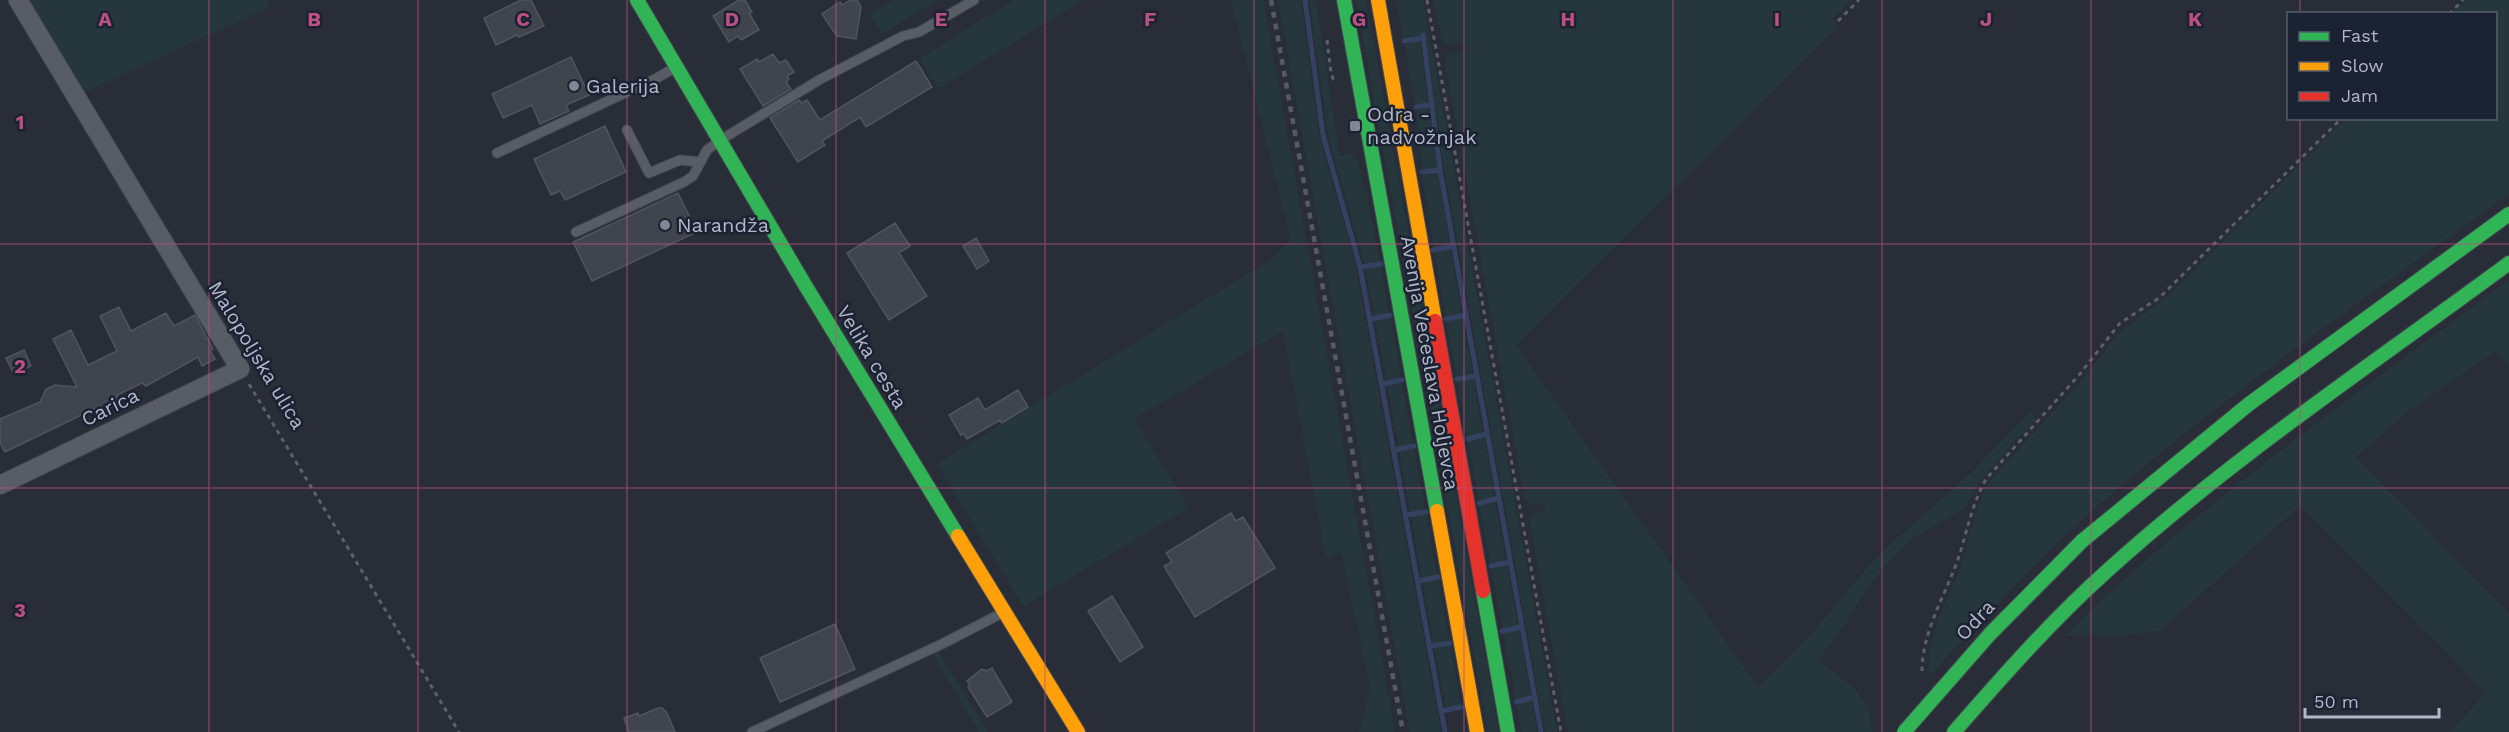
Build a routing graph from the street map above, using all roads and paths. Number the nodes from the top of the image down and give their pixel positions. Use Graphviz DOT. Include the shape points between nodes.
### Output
graph roads {
  1 [pos="18,0"];
  2 [pos="637,0"];
  3 [pos="974,0"];
  4 [pos="1344,0"];
  5 [pos="1378,0"];
  6 [pos="1427,0"];
  7 [pos="1858,0"];
  8 [pos="2463,0"];
  9 [pos="2451,12"];
  10 [pos="1838,21"];
  11 [pos="676,66"];
  12 [pos="2340,120"];
  13 [pos="627,130"];
  14 [pos="719,141"];
  15 [pos="496,153"];
  16 [pos="700,162"];
  17 [pos="2509,214"];
  18 [pos="576,232"];
  19 [pos="2509,263"];
  20 [pos="240,369"];
  21 [pos="0,485"];
  22 [pos="1005,612"];
  23 [pos="1922,672"];
  24 [pos="459,732"];
  25 [pos="752,732"];
  26 [pos="1078,732"];
  27 [pos="1477,732"];
  28 [pos="1508,732"];
  29 [pos="1562,732"];
  30 [pos="1904,732"];
  31 [pos="1954,732"];
  1 -- 20 [label="street, Malopoljska ulica"];
  2 -- 11 [label="main road, Velika cesta"];
  3 -- 14 [label="lane" via="919,33 903,36 819,80"];
  4 -- 27 [label="main road, Avenija Većeslava Holjevca"];
  5 -- 28 [label="main road, Avenija Većeslava Holjevca"];
  6 -- 29 [label="path"];
  7 -- 10 [label="path"];
  8 -- 9 [label="path"];
  11 -- 14 [label="main road, Velika cesta"];
  11 -- 15 [label="lane"];
  12 -- 23 [label="path" via="2159,298 2120,323 1986,479 1976,497 1926,642"];
  13 -- 16 [label="lane" via="649,173 680,160"];
  14 -- 16 [label="lane"];
  14 -- 22 [label="main road, Velika cesta"];
  16 -- 18 [label="lane" via="693,176 684,182"];
  17 -- 30 [label="main road, Odra, bridge" via="2248,404 2082,542 1998,624"];
  19 -- 31 [label="main road" via="2289,422 2108,570 2024,653"];
  20 -- 21 [label="street, Carica"];
  20 -- 24 [label="path, Malopoljska ulica"];
  22 -- 25 [label="lane"];
  22 -- 26 [label="main road, Velika cesta"];
}
